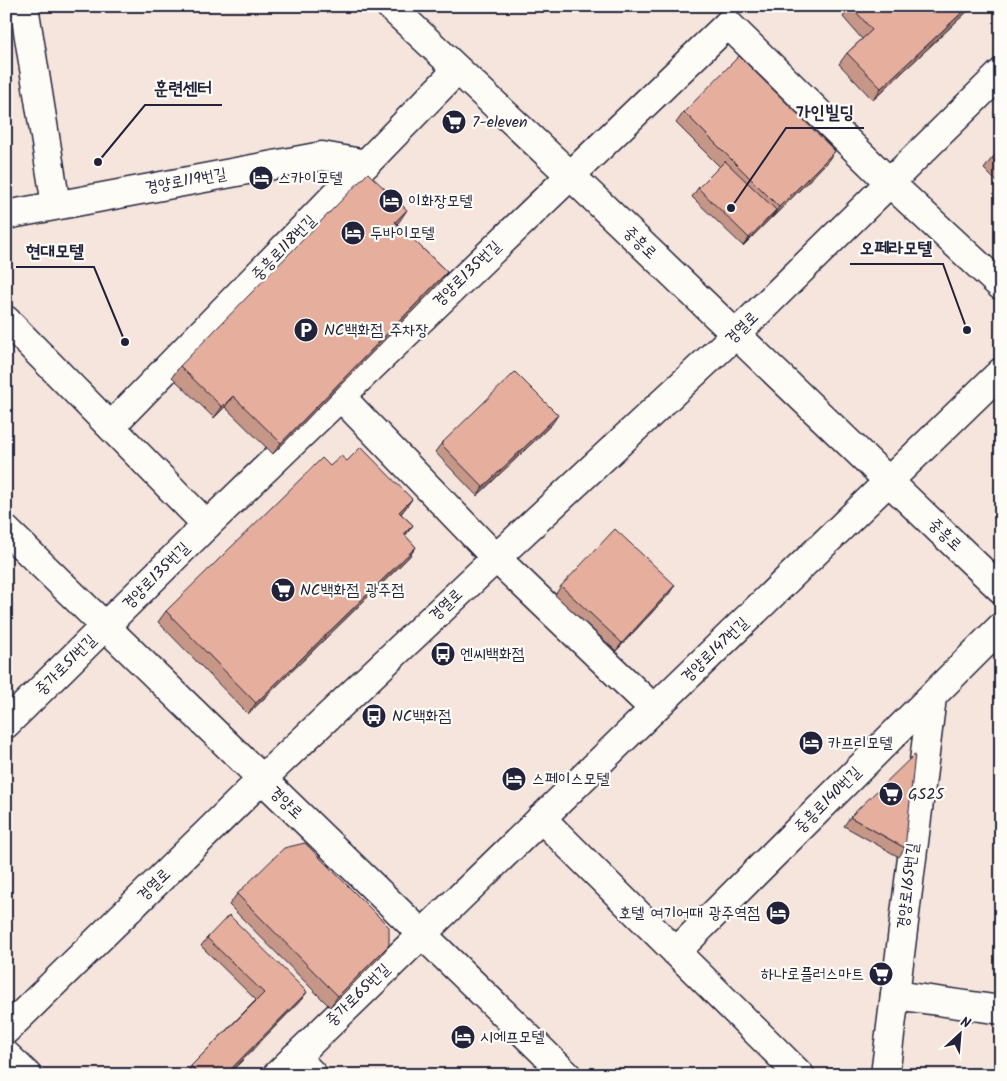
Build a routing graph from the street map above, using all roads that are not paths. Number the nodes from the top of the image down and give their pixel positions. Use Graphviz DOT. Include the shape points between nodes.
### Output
graph roads {
  1 [pos="24,6"];
  2 [pos="390,6"];
  3 [pos="6,9"];
  4 [pos="726,15"];
  5 [pos="457,70"];
  6 [pos="1001,74"];
  7 [pos="366,164"];
  8 [pos="570,175"];
  9 [pos="890,183"];
  10 [pos="56,205"];
  11 [pos="6,215"];
  12 [pos="1001,286"];
  13 [pos="6,320"];
  14 [pos="736,335"];
  15 [pos="1001,372"];
  16 [pos="340,396"];
  17 [pos="111,426"];
  18 [pos="888,482"];
  19 [pos="207,526"];
  20 [pos="6,530"];
  21 [pos="496,558"];
  22 [pos="1001,589"];
  23 [pos="105,626"];
  24 [pos="1001,627"];
  25 [pos="932,697"];
  26 [pos="654,709"];
  27 [pos="6,724"];
  28 [pos="262,779"];
  29 [pos="541,818"];
  30 [pos="422,934"];
  31 [pos="676,952"];
  32 [pos="894,995"];
  33 [pos="1001,1010"];
  34 [pos="6,1030"];
  35 [pos="6,1055"];
  36 [pos="295,1069"];
  37 [pos="27,1075"];
  38 [pos="567,1075"];
  39 [pos="800,1075"];
  40 [pos="885,1075"];
  1 -- 3 [label="street"];
  1 -- 10 [label="street"];
  2 -- 5 [label="street, 중흥로"];
  4 -- 8 [label="street, 경양로135번길"];
  4 -- 9 [label="street"];
  5 -- 7 [label="street, 중흥로118번길"];
  5 -- 8 [label="street, 중흥로"];
  6 -- 9 [label="street, 경열로"];
  7 -- 10 [label="street, 경양로119번길" via="322,156"];
  7 -- 17 [label="street, 중흥로118번길"];
  8 -- 14 [label="street, 중흥로"];
  8 -- 16 [label="street, 경양로135번길"];
  9 -- 12 [label="street"];
  9 -- 14 [label="street, 경열로"];
  10 -- 11 [label="street, 경양로119번길"];
  13 -- 17 [label="street"];
  14 -- 18 [label="street, 중흥로"];
  14 -- 21 [label="street, 경열로"];
  15 -- 18 [label="street"];
  16 -- 19 [label="street, 경양로135번길"];
  16 -- 21 [label="street"];
  17 -- 19 [label="street"];
  18 -- 22 [label="street, 중흥로"];
  18 -- 26 [label="street, 경양로147번길"];
  19 -- 23 [label="street, 경양로135번길"];
  20 -- 23 [label="street, 경양로"];
  21 -- 26 [label="street"];
  21 -- 28 [label="street, 경열로"];
  23 -- 27 [label="street, 중가로51번길"];
  23 -- 28 [label="street, 경양로"];
  24 -- 25 [label="street, 중흥로140번길"];
  25 -- 31 [label="street, 중흥로140번길"];
  25 -- 32 [label="street, 경양로165번길"];
  26 -- 29 [label="street, 경양로147번길"];
  28 -- 30 [label="street, 경양로"];
  28 -- 34 [label="street, 경열로"];
  29 -- 30 [label="street, 경양로147번길"];
  29 -- 31 [label="street"];
  30 -- 36 [label="street, 중가로65번길"];
  30 -- 38 [label="street, 경양로"];
  31 -- 39 [label="street"];
  32 -- 33 [label="street"];
  32 -- 40 [label="street, 경양로165번길"];
  35 -- 37 [label="street"];
}
